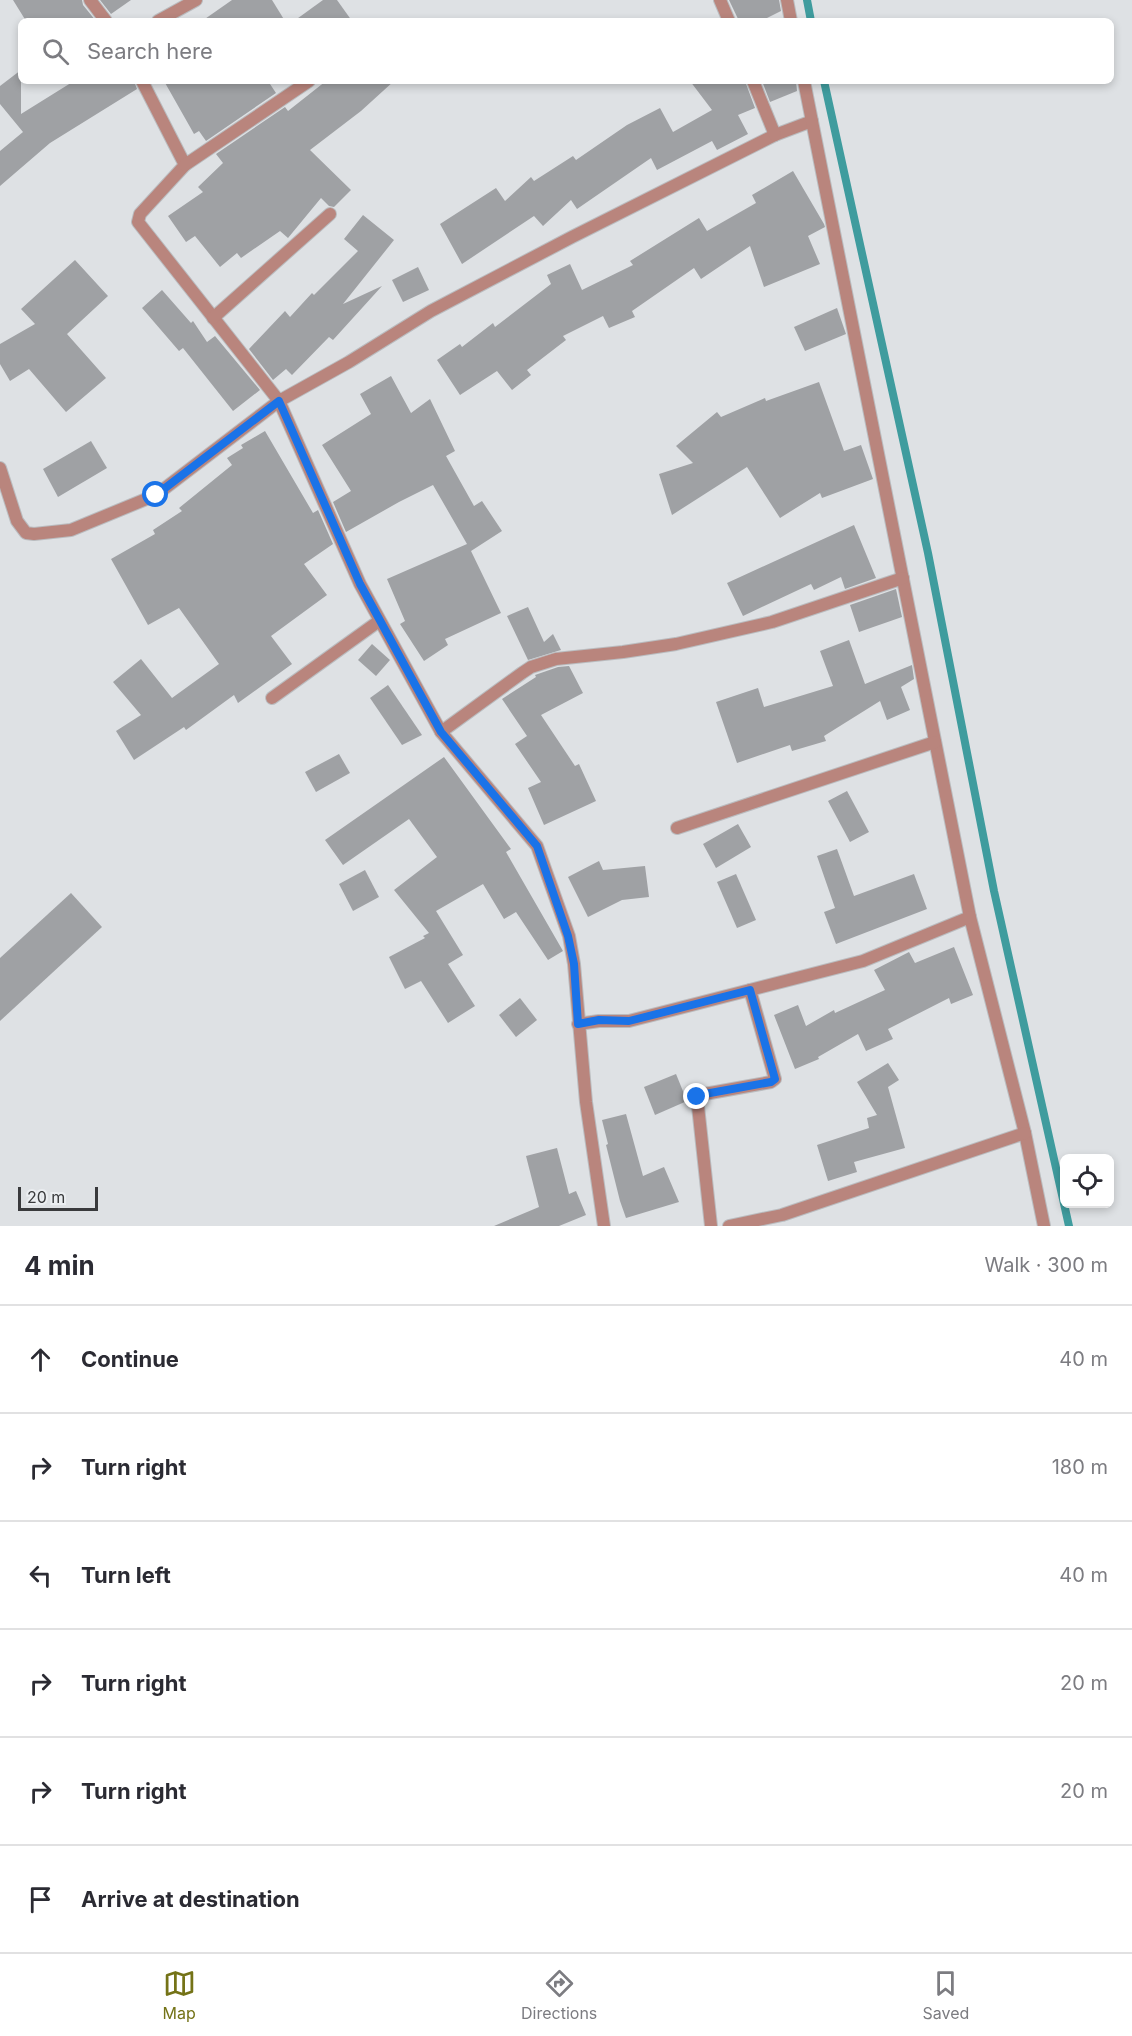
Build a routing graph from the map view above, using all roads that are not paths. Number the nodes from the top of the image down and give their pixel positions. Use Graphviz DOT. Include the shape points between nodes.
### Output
graph roads {
  1 [pos="90,0"];
  2 [pos="196,0"];
  3 [pos="720,0"];
  4 [pos="787,0"];
  5 [pos="104,18"];
  6 [pos="163,18"];
  7 [pos="728,18"];
  8 [pos="790,18"];
  9 [pos="144,84"];
  10 [pos="305,84"];
  11 [pos="754,84"];
  12 [pos="805,84"];
  13 [pos="812,121"];
  14 [pos="775,135"];
  15 [pos="185,165"];
  16 [pos="330,214"];
  17 [pos="213,318"];
  18 [pos="279,401"];
  19 [pos="0,468"];
  20 [pos="903,578"];
  21 [pos="379,621"];
  22 [pos="272,698"];
  23 [pos="441,732"];
  24 [pos="935,742"];
  25 [pos="676,828"];
  26 [pos="970,917"];
  27 [pos="750,990"];
  28 [pos="578,1024"];
  29 [pos="1025,1132"];
  30 [pos="784,1220"];
  31 [pos="604,1226"];
  32 [pos="711,1226"];
  33 [pos="729,1226"];
  34 [pos="1044,1226"];
  1 -- 5 [label="street"];
  2 -- 6 [label="street"];
  3 -- 7 [label="street"];
  4 -- 8 [label="street"];
  9 -- 15 [label="street"];
  10 -- 15 [label="street"];
  11 -- 14 [label="street"];
  12 -- 13 [label="street"];
  13 -- 14 [label="street"];
  13 -- 20 [label="street"];
  14 -- 18 [label="street" via="431,311"];
  15 -- 17 [label="street" via="140,214 138,222"];
  16 -- 17 [label="street"];
  17 -- 18 [label="street"];
  18 -- 19 [label="street" via="156,495 70,530 34,534 21,529"];
  18 -- 21 [label="street"];
  20 -- 23 [label="street" via="724,634 644,649 556,659 531,667"];
  20 -- 24 [label="street"];
  21 -- 22 [label="street"];
  21 -- 23 [label="street"];
  23 -- 28 [label="street" via="537,846 568,936"];
  24 -- 25 [label="street"];
  24 -- 26 [label="street"];
  26 -- 27 [label="street" via="863,961"];
  26 -- 29 [label="street"];
  27 -- 28 [label="street" via="629,1021"];
  27 -- 32 [label="street" via="775,1079 697,1097"];
  28 -- 31 [label="street"];
  29 -- 30 [label="street"];
  29 -- 34 [label="street"];
  30 -- 33 [label="street"];
}
